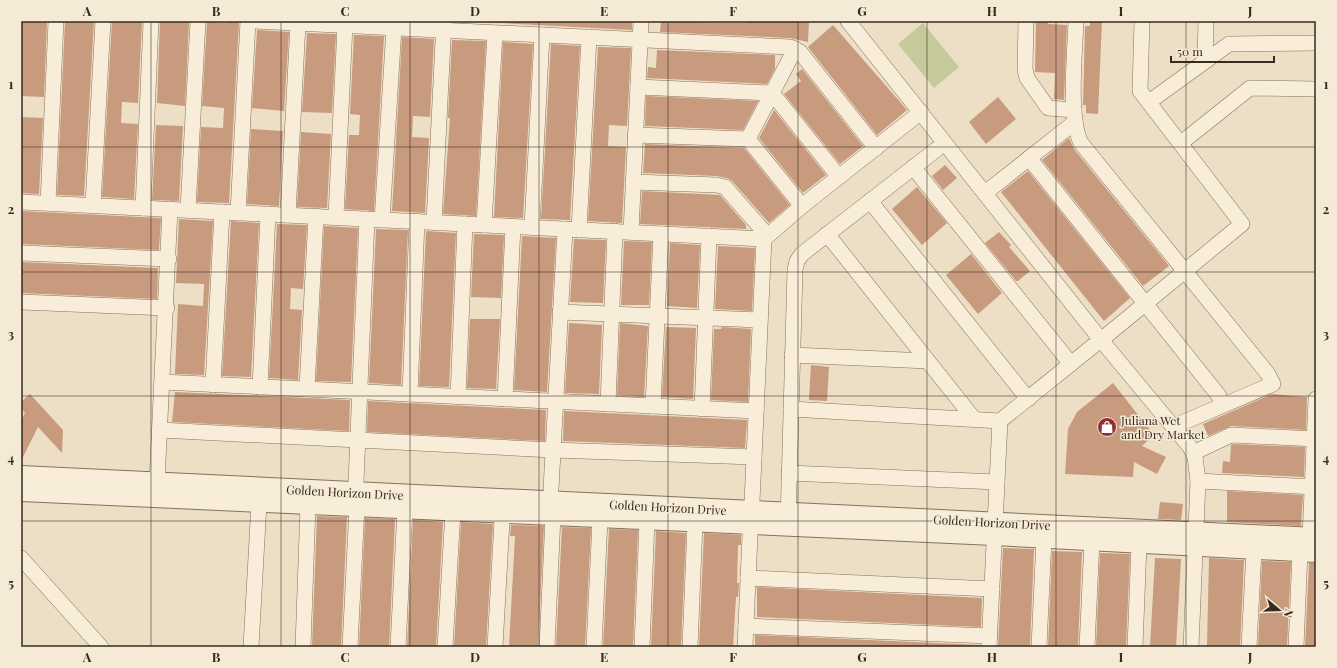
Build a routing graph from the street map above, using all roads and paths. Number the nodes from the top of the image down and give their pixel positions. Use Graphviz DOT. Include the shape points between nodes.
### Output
graph roads {
  1 [pos="56,21"];
  2 [pos="103,21"];
  3 [pos="151,21"];
  4 [pos="198,21"];
  5 [pos="248,21"];
  6 [pos="253,21"];
  7 [pos="641,21"];
  8 [pos="848,21"];
  9 [pos="1026,21"];
  10 [pos="1076,21"];
  11 [pos="1142,21"];
  12 [pos="1206,21"];
  13 [pos="298,23"];
  14 [pos="346,25"];
  15 [pos="444,26"];
  16 [pos="394,28"];
  17 [pos="495,33"];
  18 [pos="542,35"];
  19 [pos="589,37"];
  20 [pos="640,40"];
  21 [pos="1316,43"];
  22 [pos="795,48"];
  23 [pos="1205,61"];
  24 [pos="638,87"];
  25 [pos="1316,89"];
  26 [pos="772,93"];
  27 [pos="1149,102"];
  28 [pos="921,112"];
  29 [pos="1074,116"];
  30 [pos="635,135"];
  31 [pos="748,139"];
  32 [pos="1181,143"];
  33 [pos="876,148"];
  34 [pos="936,149"];
  35 [pos="1029,158"];
  36 [pos="913,167"];
  37 [pos="839,177"];
  38 [pos="633,182"];
  39 [pos="985,193"];
  40 [pos="870,201"];
  41 [pos="21,202"];
  42 [pos="48,203"];
  43 [pos="93,205"];
  44 [pos="802,206"];
  45 [pos="143,208"];
  46 [pos="170,209"];
  47 [pos="188,210"];
  48 [pos="222,212"];
  49 [pos="238,212"];
  50 [pos="268,214"];
  51 [pos="288,215"];
  52 [pos="316,216"];
  53 [pos="336,218"];
  54 [pos="367,219"];
  55 [pos="382,220"];
  56 [pos="417,222"];
  57 [pos="434,222"];
  58 [pos="466,224"];
  59 [pos="484,225"];
  60 [pos="513,226"];
  61 [pos="532,227"];
  62 [pos="572,229"];
  63 [pos="615,231"];
  64 [pos="631,232"];
  65 [pos="662,234"];
  66 [pos="828,234"];
  67 [pos="708,236"];
  68 [pos="766,237"];
  69 [pos="21,253"];
  70 [pos="169,260"];
  71 [pos="1184,271"];
  72 [pos="21,302"];
  73 [pos="1144,304"];
  74 [pos="167,308"];
  75 [pos="560,312"];
  76 [pos="612,314"];
  77 [pos="657,316"];
  78 [pos="705,317"];
  79 [pos="760,320"];
  80 [pos="1097,343"];
  81 [pos="792,354"];
  82 [pos="928,361"];
  83 [pos="1071,364"];
  84 [pos="162,382"];
  85 [pos="213,385"];
  86 [pos="260,387"];
  87 [pos="307,389"];
  88 [pos="359,391"];
  89 [pos="410,394"];
  90 [pos="1219,396"];
  91 [pos="458,397"];
  92 [pos="505,399"];
  93 [pos="1028,399"];
  94 [pos="1316,399"];
  95 [pos="555,402"];
  96 [pos="608,404"];
  97 [pos="653,406"];
  98 [pos="702,409"];
  99 [pos="791,409"];
  100 [pos="756,411"];
  101 [pos="974,419"];
  102 [pos="1000,421"];
  103 [pos="1176,429"];
  104 [pos="160,430"];
  105 [pos="357,439"];
  106 [pos="1315,439"];
  107 [pos="553,450"];
  108 [pos="1193,453"];
  109 [pos="754,457"];
  110 [pos="789,473"];
  111 [pos="21,475"];
  112 [pos="1198,481"];
  113 [pos="157,482"];
  114 [pos="356,482"];
  115 [pos="997,482"];
  116 [pos="1314,487"];
  117 [pos="551,489"];
  118 [pos="21,492"];
  119 [pos="260,503"];
  120 [pos="308,505"];
  121 [pos="357,507"];
  122 [pos="503,507"];
  123 [pos="405,509"];
  124 [pos="453,511"];
  125 [pos="751,513"];
  126 [pos="553,516"];
  127 [pos="600,519"];
  128 [pos="788,520"];
  129 [pos="647,521"];
  130 [pos="695,523"];
  131 [pos="995,529"];
  132 [pos="1044,538"];
  133 [pos="1196,539"];
  134 [pos="1092,541"];
  135 [pos="1139,544"];
  136 [pos="1311,544"];
  137 [pos="1254,550"];
  138 [pos="21,558"];
  139 [pos="748,578"];
  140 [pos="992,589"];
  141 [pos="746,626"];
  142 [pos="989,642"];
  143 [pos="101,647"];
  144 [pos="251,647"];
  145 [pos="303,647"];
  146 [pos="350,647"];
  147 [pos="398,647"];
  148 [pos="445,647"];
  149 [pos="495,647"];
  150 [pos="547,647"];
  151 [pos="594,647"];
  152 [pos="642,647"];
  153 [pos="690,647"];
  154 [pos="745,647"];
  155 [pos="1039,647"];
  156 [pos="1087,647"];
  157 [pos="1135,647"];
  158 [pos="1191,647"];
  159 [pos="1249,647"];
  160 [pos="1296,647"];
  1 -- 42 [label="street"];
  2 -- 43 [label="street"];
  3 -- 45 [label="street"];
  4 -- 47 [label="street"];
  5 -- 49 [label="street"];
  6 -- 13 [label="street"];
  7 -- 20 [label="street"];
  8 -- 28 [label="street"];
  9 -- 29 [label="street" via="1025,70 1029,83 1048,108"];
  10 -- 29 [label="street"];
  11 -- 27 [label="street" via="1140,91"];
  12 -- 23 [label="street"];
  13 -- 14 [label="street"];
  13 -- 51 [label="street"];
  14 -- 16 [label="street"];
  14 -- 53 [label="street"];
  15 -- 16 [label="street"];
  15 -- 17 [label="street"];
  15 -- 57 [label="street"];
  16 -- 55 [label="street"];
  17 -- 18 [label="street"];
  17 -- 59 [label="street"];
  18 -- 19 [label="street"];
  18 -- 61 [label="street"];
  19 -- 20 [label="street"];
  19 -- 62 [label="street"];
  20 -- 22 [label="street"];
  20 -- 24 [label="street"];
  21 -- 23 [label="street" via="1229,44"];
  22 -- 26 [label="street"];
  22 -- 33 [label="street"];
  23 -- 27 [label="street"];
  24 -- 26 [label="street"];
  24 -- 30 [label="street"];
  25 -- 32 [label="street" via="1250,88"];
  26 -- 31 [label="street"];
  26 -- 37 [label="street"];
  27 -- 32 [label="street"];
  28 -- 33 [label="street"];
  28 -- 39 [label="street"];
  29 -- 35 [label="street"];
  29 -- 71 [label="street" via="1081,143"];
  30 -- 31 [label="street"];
  30 -- 38 [label="street"];
  31 -- 44 [label="street"];
  32 -- 71 [label="street" via="1242,224"];
  33 -- 37 [label="street"];
  34 -- 36 [label="street"];
  35 -- 39 [label="street"];
  35 -- 73 [label="street"];
  36 -- 40 [label="street"];
  36 -- 83 [label="street"];
  37 -- 44 [label="street"];
  38 -- 64 [label="street"];
  38 -- 68 [label="street" via="725,187"];
  39 -- 80 [label="street"];
  40 -- 66 [label="street"];
  40 -- 93 [label="street"];
  41 -- 42 [label="street"];
  42 -- 43 [label="street"];
  43 -- 45 [label="street"];
  44 -- 68 [label="street"];
  45 -- 46 [label="street"];
  46 -- 47 [label="street"];
  46 -- 70 [label="street"];
  47 -- 48 [label="street"];
  48 -- 49 [label="street"];
  48 -- 85 [label="street"];
  49 -- 50 [label="street"];
  50 -- 51 [label="street"];
  50 -- 86 [label="street"];
  51 -- 52 [label="street"];
  52 -- 53 [label="street"];
  52 -- 87 [label="street"];
  53 -- 54 [label="street"];
  54 -- 55 [label="street"];
  54 -- 88 [label="street"];
  55 -- 56 [label="street"];
  56 -- 57 [label="street"];
  56 -- 89 [label="street"];
  57 -- 58 [label="street"];
  58 -- 59 [label="street"];
  58 -- 91 [label="street"];
  59 -- 60 [label="street"];
  60 -- 61 [label="street"];
  60 -- 92 [label="street"];
  61 -- 62 [label="street"];
  62 -- 63 [label="street"];
  62 -- 75 [label="street"];
  63 -- 64 [label="street"];
  63 -- 76 [label="street"];
  64 -- 65 [label="street"];
  65 -- 67 [label="street"];
  65 -- 77 [label="street"];
  66 -- 81 [label="street" via="802,254 795,270"];
  66 -- 82 [label="street"];
  67 -- 68 [label="street"];
  67 -- 78 [label="street"];
  68 -- 79 [label="street"];
  69 -- 70 [label="street"];
  70 -- 74 [label="street"];
  71 -- 73 [label="street"];
  71 -- 103 [label="street" via="1268,374 1273,384 1184,422"];
  72 -- 74 [label="street"];
  73 -- 80 [label="street"];
  73 -- 90 [label="street"];
  74 -- 84 [label="street"];
  75 -- 76 [label="street"];
  75 -- 95 [label="street"];
  76 -- 77 [label="street"];
  76 -- 96 [label="street"];
  77 -- 78 [label="street"];
  77 -- 97 [label="street"];
  78 -- 79 [label="street"];
  78 -- 98 [label="street"];
  79 -- 100 [label="street"];
  80 -- 83 [label="street"];
  80 -- 103 [label="street"];
  81 -- 82 [label="street"];
  81 -- 99 [label="street"];
  82 -- 101 [label="street"];
  83 -- 93 [label="street"];
  84 -- 85 [label="street"];
  84 -- 104 [label="street"];
  85 -- 86 [label="street"];
  86 -- 87 [label="street"];
  87 -- 88 [label="street"];
  88 -- 89 [label="street"];
  88 -- 105 [label="street"];
  89 -- 91 [label="street"];
  91 -- 92 [label="street"];
  92 -- 95 [label="street"];
  93 -- 102 [label="street"];
  94 -- 106 [label="street"];
  95 -- 96 [label="street"];
  95 -- 107 [label="street"];
  96 -- 97 [label="street"];
  97 -- 98 [label="street"];
  98 -- 100 [label="street"];
  99 -- 101 [label="street"];
  99 -- 110 [label="street"];
  100 -- 109 [label="street"];
  101 -- 102 [label="street"];
  102 -- 115 [label="street"];
  103 -- 108 [label="street"];
  104 -- 105 [label="street"];
  104 -- 113 [label="street"];
  105 -- 107 [label="street"];
  105 -- 114 [label="street"];
  106 -- 108 [label="street" via="1231,435"];
  106 -- 116 [label="street"];
  107 -- 109 [label="street"];
  107 -- 117 [label="street"];
  108 -- 112 [label="street"];
  109 -- 125 [label="street"];
  110 -- 115 [label="street"];
  110 -- 128 [label="street"];
  111 -- 113 [label="street, Golden Horizon Drive"];
  112 -- 116 [label="street"];
  112 -- 133 [label="street"];
  113 -- 122 [label="street, Golden Horizon Drive"];
  115 -- 131 [label="street"];
  116 -- 136 [label="street"];
  118 -- 119 [label="street, Golden Horizon Drive"];
  119 -- 120 [label="street, Golden Horizon Drive"];
  119 -- 144 [label="street"];
  120 -- 121 [label="street, Golden Horizon Drive"];
  120 -- 145 [label="street"];
  121 -- 123 [label="street, Golden Horizon Drive"];
  121 -- 146 [label="street"];
  122 -- 124 [label="street, Golden Horizon Drive"];
  122 -- 125 [label="street, Golden Horizon Drive"];
  122 -- 126 [label="street, Golden Horizon Drive"];
  122 -- 149 [label="street"];
  123 -- 124 [label="street, Golden Horizon Drive"];
  123 -- 147 [label="street"];
  124 -- 148 [label="street"];
  125 -- 128 [label="street, Golden Horizon Drive"];
  125 -- 130 [label="street, Golden Horizon Drive"];
  125 -- 139 [label="street"];
  126 -- 127 [label="street, Golden Horizon Drive"];
  126 -- 150 [label="street"];
  127 -- 129 [label="street, Golden Horizon Drive"];
  127 -- 151 [label="street"];
  128 -- 131 [label="street, Golden Horizon Drive"];
  129 -- 130 [label="street, Golden Horizon Drive"];
  129 -- 152 [label="street"];
  130 -- 153 [label="street"];
  131 -- 132 [label="street, Golden Horizon Drive"];
  131 -- 133 [label="street, Golden Horizon Drive"];
  131 -- 140 [label="street"];
  132 -- 134 [label="street, Golden Horizon Drive"];
  132 -- 155 [label="street"];
  133 -- 135 [label="street, Golden Horizon Drive"];
  133 -- 136 [label="street, Golden Horizon Drive"];
  133 -- 137 [label="street, Golden Horizon Drive"];
  133 -- 158 [label="street"];
  134 -- 135 [label="street, Golden Horizon Drive"];
  134 -- 156 [label="street"];
  135 -- 157 [label="street"];
  136 -- 137 [label="street, Golden Horizon Drive"];
  136 -- 160 [label="street"];
  137 -- 159 [label="street"];
  138 -- 143 [label="street"];
  139 -- 140 [label="street"];
  139 -- 141 [label="street"];
  140 -- 142 [label="street"];
  141 -- 142 [label="street"];
  141 -- 154 [label="street"];
}
